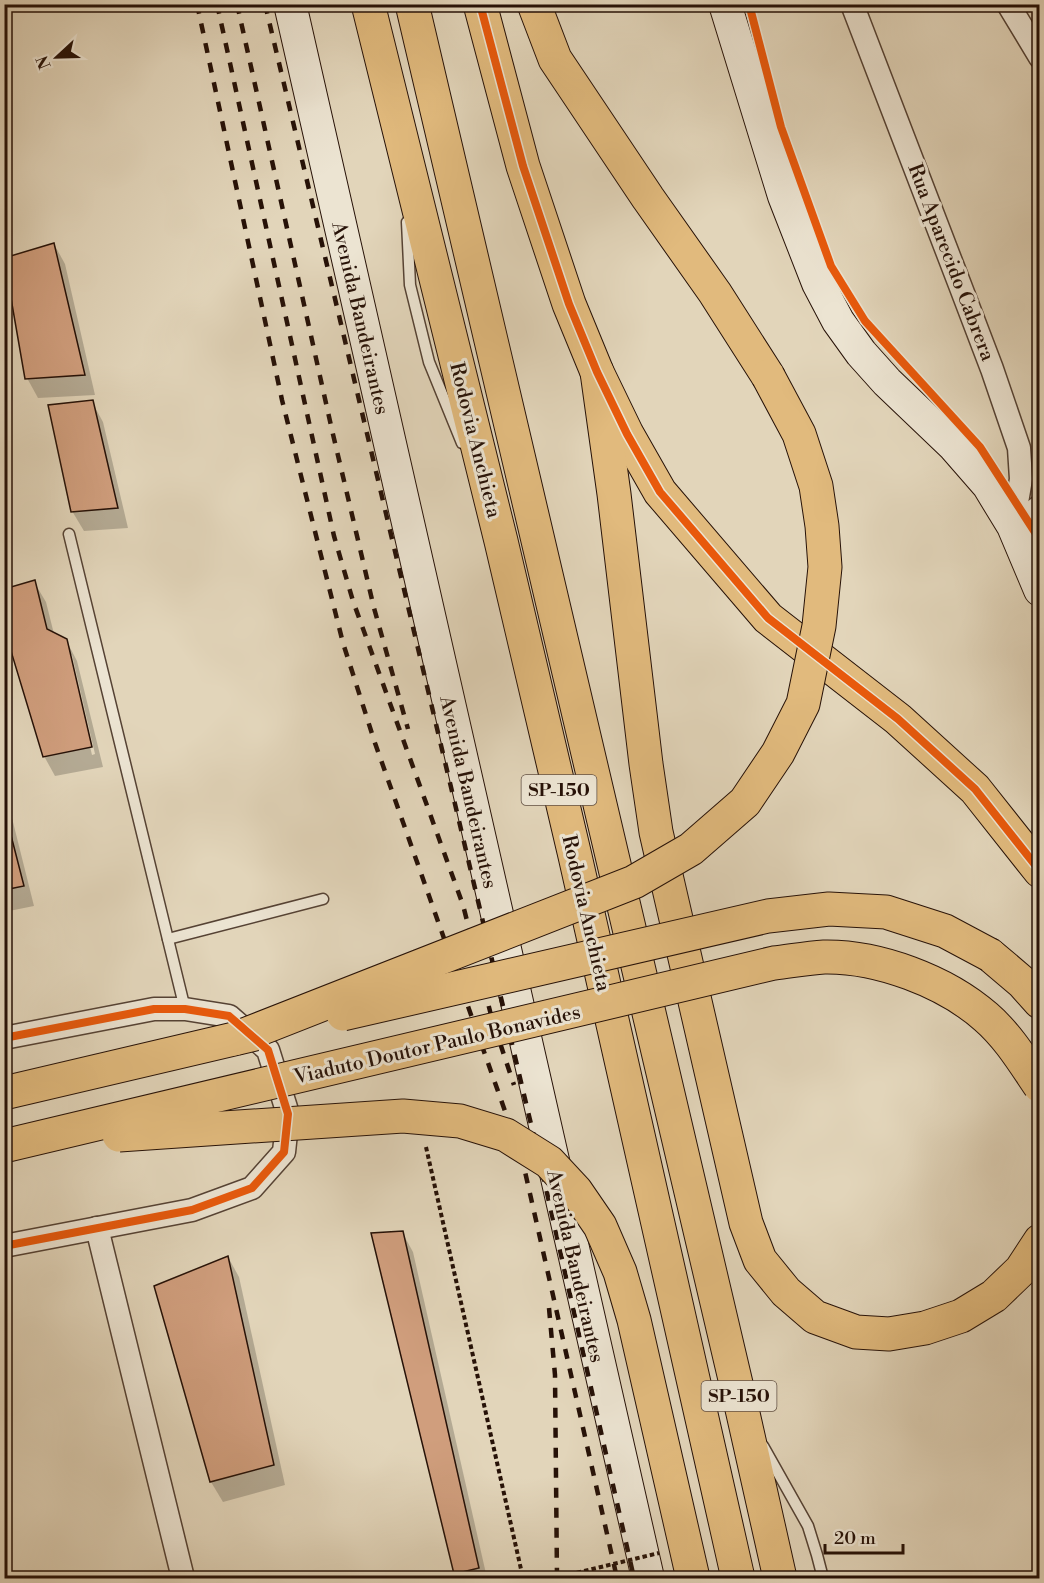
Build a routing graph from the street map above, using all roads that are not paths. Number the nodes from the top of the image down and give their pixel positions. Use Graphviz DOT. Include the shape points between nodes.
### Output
graph roads {
  1 [pos="290,4"];
  2 [pos="369,4"];
  3 [pos="411,4"];
  4 [pos="480,4"];
  5 [pos="534,4"];
  6 [pos="725,4"];
  7 [pos="852,4"];
  8 [pos="1008,4"];
  9 [pos="1040,57"];
  10 [pos="404,149"];
  11 [pos="597,372"];
  12 [pos="1040,506"];
  13 [pos="1013,526"];
  14 [pos="69,534"];
  15 [pos="501,541"];
  16 [pos="1040,590"];
  17 [pos="1040,871"];
  18 [pos="323,899"];
  19 [pos="168,939"];
  20 [pos="1040,1002"];
  21 [pos="185,1009"];
  22 [pos="4,1038"];
  23 [pos="234,1039"];
  24 [pos="1040,1086"];
  25 [pos="4,1093"];
  26 [pos="15,1144"];
  27 [pos="98,1228"];
  28 [pos="1040,1241"];
  29 [pos="4,1246"];
  30 [pos="742,1409"];
  31 [pos="656,1570"];
  32 [pos="183,1578"];
  33 [pos="693,1578"];
  34 [pos="738,1578"];
  35 [pos="780,1578"];
  36 [pos="823,1578"];
  1 -- 31 [label="main road, Avenida Bandeirantes"];
  2 -- 10 [label="main road, Rodovia Anchieta / SP-150"];
  3 -- 30 [label="main road, Rodovia Anchieta / SP-150"];
  4 -- 11 [label="main road" via="523,166 569,304"];
  5 -- 23 [label="main road, bridge" via="555,59 715,293 768,376 799,434 816,486 825,567 819,626 803,704 778,753 745,802 691,849 634,882"];
  6 -- 13 [label="main road" via="784,196 818,283 838,321 887,382 954,446 988,485"];
  7 -- 13 [label="street, Rua Aparecido Cabrera" via="1019,448 1021,479"];
  8 -- 9 [label="street"];
  10 -- 15 [label="main road, Rodovia Anchieta / SP-150"];
  10 -- 15 [label="lane" via="410,285 429,362"];
  11 -- 17 [label="main road" via="660,492 768,618 898,719 975,789"];
  11 -- 28 [label="main road" via="656,832 746,1223 760,1260 786,1292 815,1317 856,1332 889,1334 926,1328 962,1316 994,1296 1021,1270"];
  12 -- 13 [label="street"];
  13 -- 16 [label="main road"];
  14 -- 19 [label="lane"];
  15 -- 34 [label="main road, Rodovia Anchieta / SP-150"];
  18 -- 19 [label="lane"];
  19 -- 21 [label="lane"];
  20 -- 23 [label="main road, bridge" via="990,955 945,931 886,912 829,909 768,916"];
  21 -- 22 [label="street" via="154,1009"];
  21 -- 27 [label="street" via="230,1016 268,1050 288,1114 284,1152 252,1188 192,1210"];
  23 -- 25 [label="main road, bridge"];
  24 -- 26 [label="main road, Viaduto Doutor Paulo Bonavides, bridge" via="1015,1049 986,1017 948,990 907,972 860,960 824,957 774,963"];
  26 -- 33 [label="main road, bridge" via="403,1116 460,1121 506,1135 549,1162 576,1191 600,1226 620,1272"];
  27 -- 29 [label="street"];
  27 -- 32 [label="street"];
  30 -- 35 [label="main road, Rodovia Anchieta / SP-150"];
  30 -- 36 [label="lane" via="808,1526"];
}
